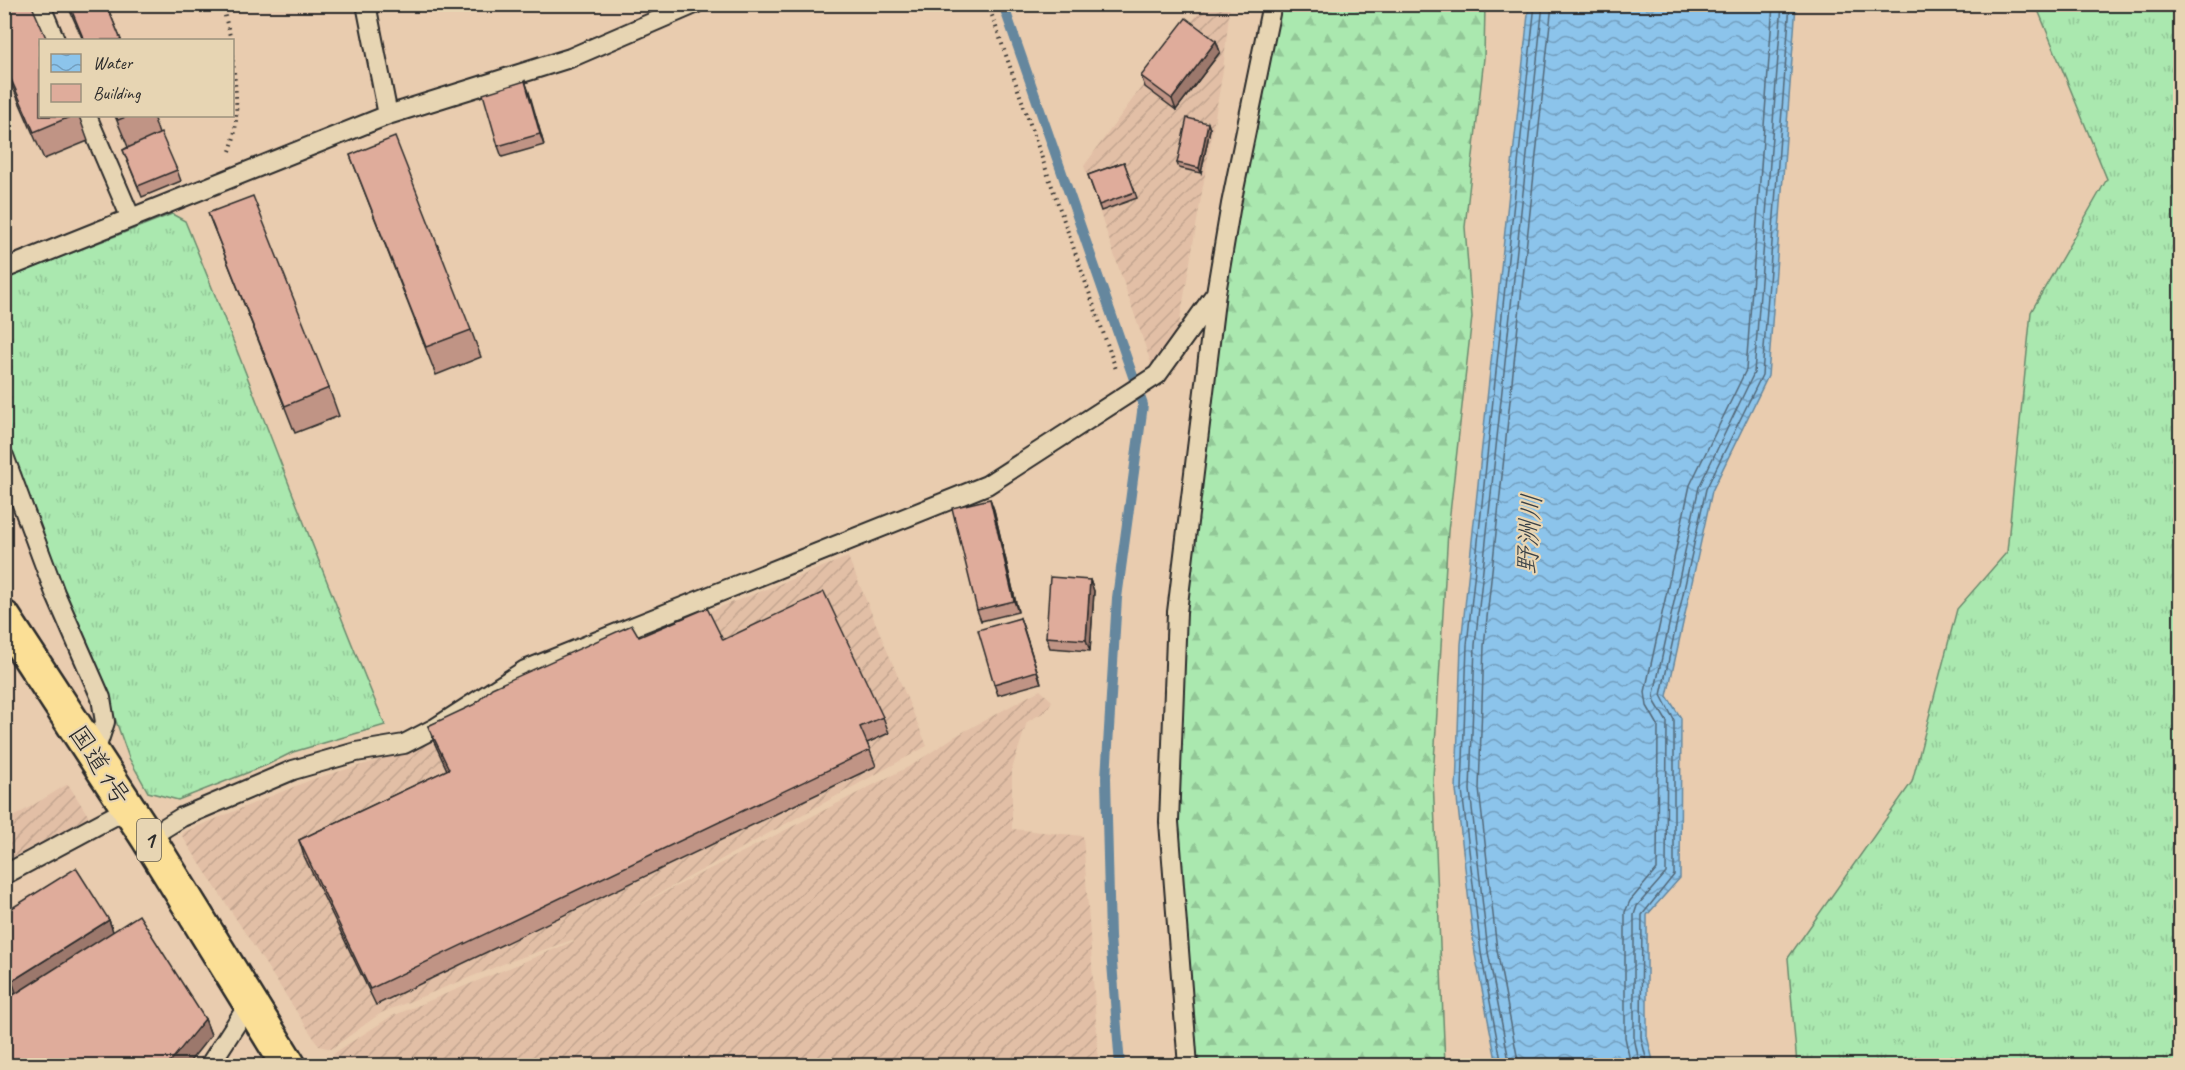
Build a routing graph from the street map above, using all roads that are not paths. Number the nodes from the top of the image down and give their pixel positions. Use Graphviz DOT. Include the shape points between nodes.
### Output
graph roads {
  1 [pos="40,4"];
  2 [pos="366,4"];
  3 [pos="695,4"];
  4 [pos="1272,4"];
  5 [pos="55,39"];
  6 [pos="388,115"];
  7 [pos="87,117"];
  8 [pos="130,216"];
  9 [pos="4,268"];
  10 [pos="1216,293"];
  11 [pos="4,456"];
  12 [pos="4,618"];
  13 [pos="94,755"];
  14 [pos="129,808"];
  15 [pos="148,838"];
  16 [pos="4,875"];
  17 [pos="249,1004"];
  18 [pos="209,1065"];
  19 [pos="289,1065"];
  20 [pos="1188,1065"];
  1 -- 5 [label="lane"];
  2 -- 6 [label="lane"];
  3 -- 6 [label="lane" via="570,58"];
  4 -- 10 [label="lane"];
  6 -- 8 [label="lane"];
  7 -- 8 [label="lane"];
  8 -- 9 [label="lane"];
  10 -- 15 [label="lane" via="1157,375 987,485 525,670 404,744 356,752 293,770 182,817"];
  10 -- 20 [label="lane" via="1177,612 1169,822"];
  11 -- 13 [label="lane" via="55,593 101,698 105,722"];
  12 -- 13 [label="highway, 国道1号 / 1"];
  13 -- 14 [label="highway, 国道1号 / 1"];
  14 -- 15 [label="highway, 国道1号 / 1"];
  14 -- 16 [label="lane"];
  15 -- 17 [label="highway, 国道1号 / 1"];
  17 -- 18 [label="lane"];
  17 -- 19 [label="highway, 国道1号 / 1"];
}
